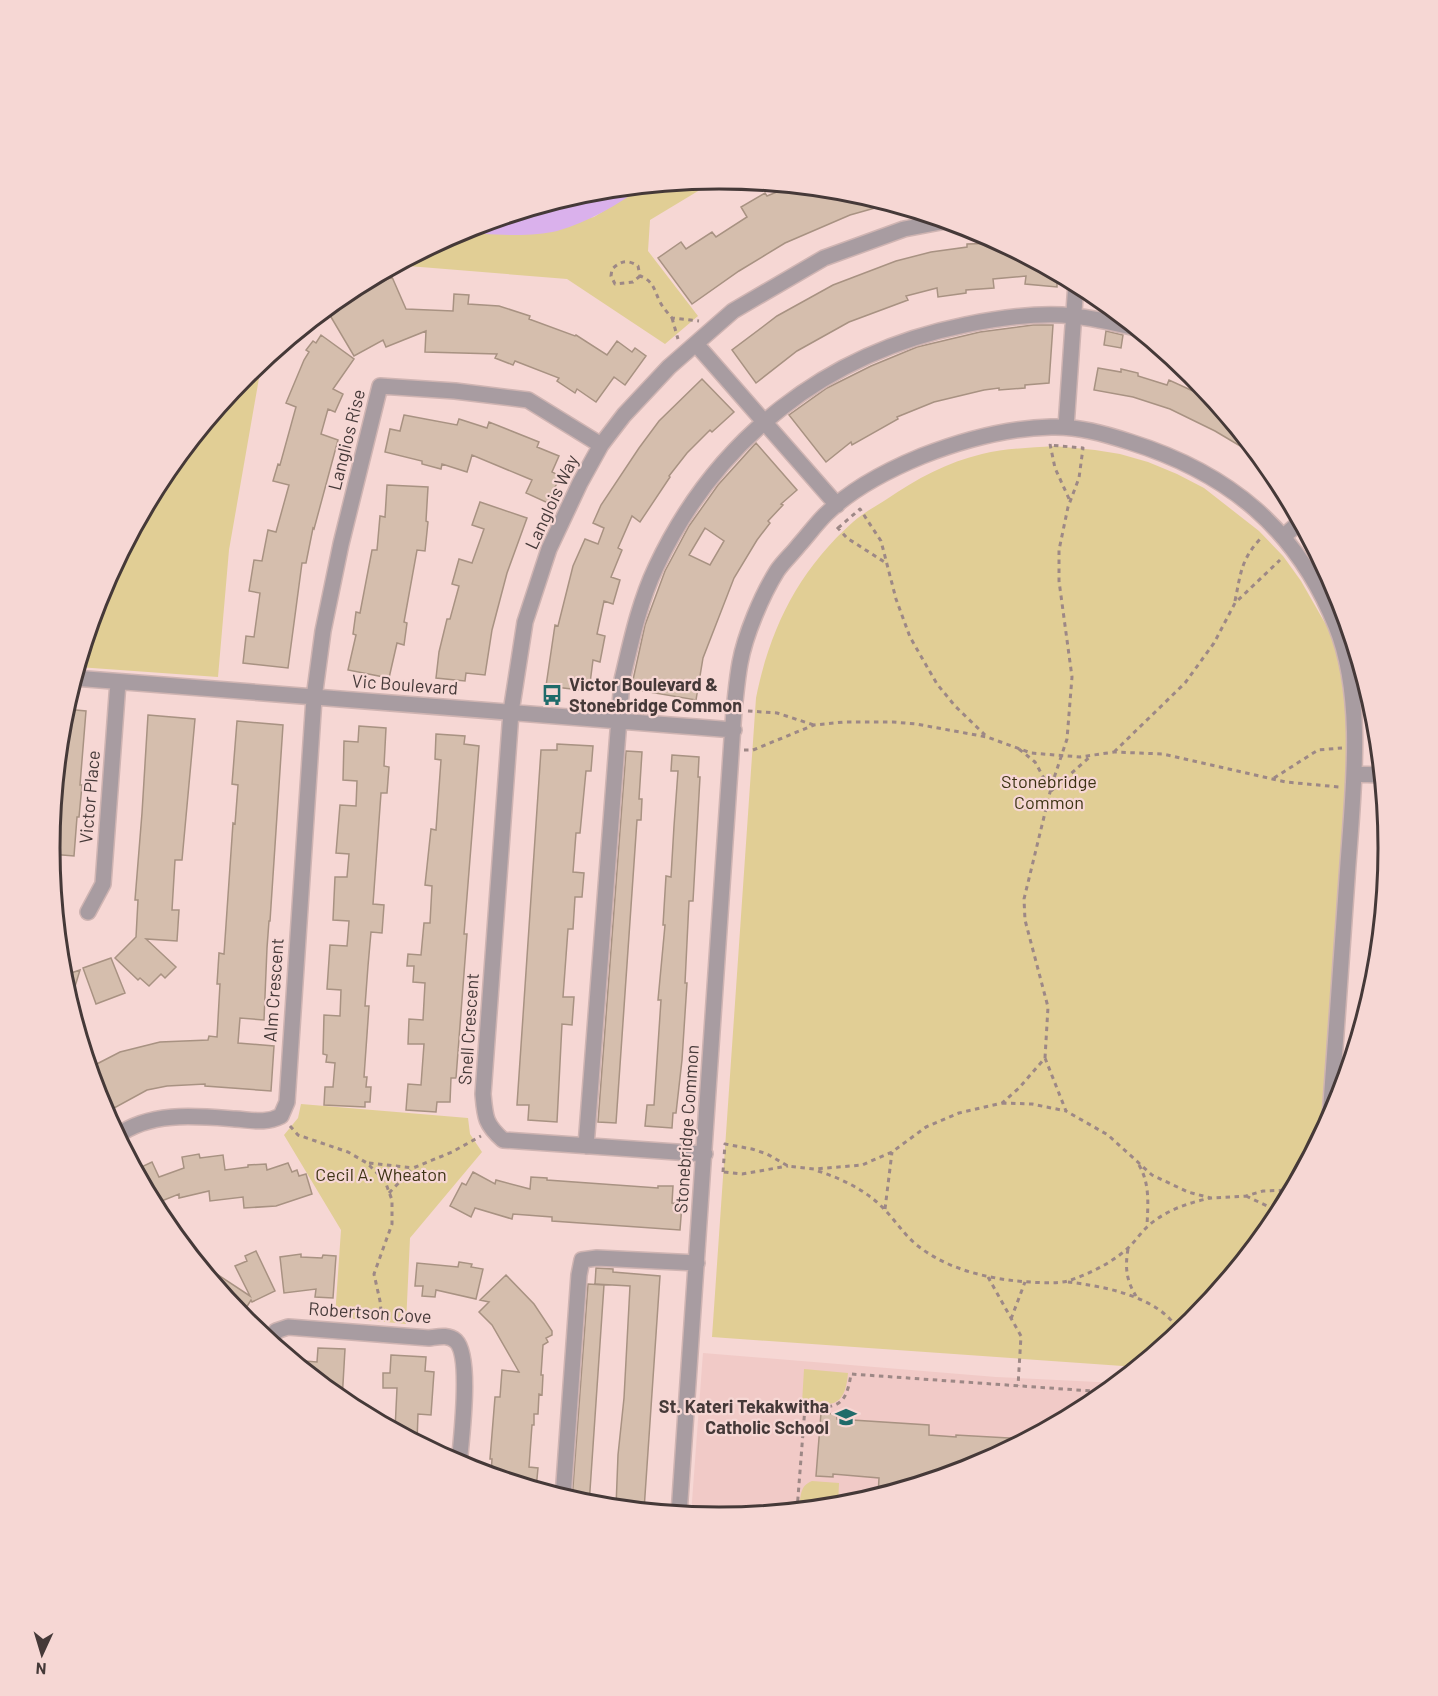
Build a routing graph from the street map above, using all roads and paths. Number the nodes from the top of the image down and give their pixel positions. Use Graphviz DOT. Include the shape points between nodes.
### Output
graph roads {
  1 [pos="931,224"];
  2 [pos="640,276"];
  3 [pos="1075,294"];
  4 [pos="1073,316"];
  5 [pos="672,318"];
  6 [pos="1120,325"];
  7 [pos="712,329"];
  8 [pos="696,344"];
  9 [pos="681,356"];
  10 [pos="765,422"];
  11 [pos="1059,427"];
  12 [pos="601,445"];
  13 [pos="1049,445"];
  14 [pos="1070,501"];
  15 [pos="831,510"];
  16 [pos="1293,525"];
  17 [pos="838,528"];
  18 [pos="1279,531"];
  19 [pos="1262,538"];
  20 [pos="1268,545"];
  21 [pos="1274,552"];
  22 [pos="886,563"];
  23 [pos="1235,603"];
  24 [pos="82,679"];
  25 [pos="118,682"];
  26 [pos="314,698"];
  27 [pos="734,710"];
  28 [pos="511,712"];
  29 [pos="619,722"];
  30 [pos="814,725"];
  31 [pos="734,730"];
  32 [pos="987,737"];
  33 [pos="1016,746"];
  34 [pos="733,749"];
  35 [pos="1355,749"];
  36 [pos="1114,752"];
  37 [pos="1093,755"];
  38 [pos="1061,756"];
  39 [pos="1354,774"];
  40 [pos="1373,775"];
  41 [pos="1274,778"];
  42 [pos="1051,791"];
  43 [pos="1353,791"];
  44 [pos="88,912"];
  45 [pos="1045,1058"];
  46 [pos="1332,1089"];
  47 [pos="1002,1103"];
  48 [pos="1066,1112"];
  49 [pos="124,1131"];
  50 [pos="298,1135"];
  51 [pos="467,1144"];
  52 [pos="586,1146"];
  53 [pos="892,1152"];
  54 [pos="705,1154"];
  55 [pos="1137,1161"];
  56 [pos="367,1163"];
  57 [pos="788,1166"];
  58 [pos="413,1168"];
  59 [pos="814,1169"];
  60 [pos="704,1171"];
  61 [pos="723,1172"];
  62 [pos="1282,1190"];
  63 [pos="389,1193"];
  64 [pos="1246,1196"];
  65 [pos="1211,1198"];
  66 [pos="1271,1208"];
  67 [pos="885,1210"];
  68 [pos="1147,1227"];
  69 [pos="1128,1248"];
  70 [pos="698,1263"];
  71 [pos="988,1277"];
  72 [pos="1025,1282"];
  73 [pos="1067,1282"];
  74 [pos="1137,1298"];
  75 [pos="1011,1318"];
  76 [pos="383,1323"];
  77 [pos="1174,1324"];
  78 [pos="275,1334"];
  79 [pos="1018,1386"];
  80 [pos="1092,1391"];
  81 [pos="460,1454"];
  82 [pos="564,1488"];
  83 [pos="798,1502"];
  84 [pos="680,1506"];
  1 -- 7 [label="street, Langlois Way" via="904,229 824,258 733,311"];
  2 -- 2 [label="path" via="638,266 630,261 620,262 611,276 615,284 633,282"];
  2 -- 5 [label="path" via="649,279"];
  3 -- 4 [label="street"];
  4 -- 6 [label="street"];
  4 -- 10 [label="street" via="980,322 889,345 811,386"];
  4 -- 11 [label="street"];
  5 -- 7 [label="path" via="698,321 703,317"];
  5 -- 9 [label="path" via="678,339 672,345"];
  7 -- 8 [label="street, Langlois Way"];
  8 -- 9 [label="street, Langlois Way"];
  8 -- 10 [label="street"];
  9 -- 12 [label="street, Langlois Way" via="624,414"];
  10 -- 15 [label="street"];
  10 -- 29 [label="street" via="710,478 684,515 656,568 637,614 622,680"];
  11 -- 13 [label="path"];
  11 -- 15 [label="street, Stonebridge Common" via="988,435 944,448 900,465"];
  11 -- 18 [label="street, Stonebridge Common" via="1106,435 1183,463 1244,498"];
  12 -- 26 [label="street, Langlios Rise" via="528,400 380,386 341,544"];
  12 -- 28 [label="street, Langlois Way" via="549,549 525,622"];
  13 -- 14 [label="path" via="1054,468"];
  13 -- 14 [label="path" via="1083,448 1079,478"];
  14 -- 38 [label="path" via="1059,550 1059,581 1072,677 1067,739"];
  15 -- 17 [label="path"];
  15 -- 27 [label="street, Stonebridge Common" via="778,570 756,615 740,661"];
  16 -- 18 [label="street"];
  17 -- 22 [label="path"];
  17 -- 22 [label="path" via="860,509 881,541"];
  18 -- 19 [label="path"];
  18 -- 35 [label="street, Stonebridge Common" via="1311,572 1337,628 1348,669"];
  19 -- 20 [label="path"];
  19 -- 23 [label="path" via="1247,554"];
  21 -- 23 [label="path" via="1281,560"];
  22 -- 32 [label="path" via="910,637 937,684"];
  23 -- 36 [label="path" via="1214,644 1185,683"];
  24 -- 25 [label="street, Vic Boulevard"];
  25 -- 26 [label="street, Vic Boulevard"];
  25 -- 44 [label="street, Victor Place" via="103,884"];
  26 -- 28 [label="street, Vic Boulevard"];
  26 -- 49 [label="street, Alm Crescent" via="287,1102 281,1116 262,1122 190,1116 157,1118"];
  27 -- 30 [label="path" via="777,713"];
  27 -- 31 [label="street, Stonebridge Common"];
  28 -- 29 [label="street, Vic Boulevard"];
  28 -- 52 [label="street, Snell Crescent" via="483,1094 485,1119 503,1140"];
  29 -- 31 [label="street, Vic Boulevard"];
  29 -- 52 [label="street"];
  30 -- 32 [label="path" via="893,722"];
  30 -- 34 [label="path" via="753,750"];
  31 -- 34 [label="street, Stonebridge Common"];
  32 -- 33 [label="path"];
  33 -- 38 [label="path" via="1031,753"];
  33 -- 42 [label="path" via="1035,762"];
  34 -- 54 [label="street, Stonebridge Common"];
  35 -- 39 [label="street, Stonebridge Common"];
  35 -- 41 [label="path" via="1318,750"];
  36 -- 37 [label="path"];
  36 -- 41 [label="path" via="1163,754"];
  37 -- 38 [label="path"];
  37 -- 42 [label="path"];
  38 -- 42 [label="path"];
  39 -- 40 [label="street"];
  39 -- 43 [label="street, Stonebridge Common"];
  41 -- 43 [label="path"];
  42 -- 45 [label="path" via="1024,899 1025,921 1048,1007"];
  43 -- 46 [label="street, Stonebridge Common"];
  45 -- 47 [label="path"];
  45 -- 48 [label="path"];
  47 -- 48 [label="path" via="1032,1104"];
  47 -- 53 [label="path" via="948,1117 926,1127"];
  48 -- 55 [label="path" via="1108,1135"];
  50 -- 56 [label="path" via="348,1152"];
  51 -- 58 [label="path"];
  52 -- 54 [label="street, Snell Crescent"];
  53 -- 59 [label="path" via="862,1165"];
  53 -- 67 [label="path"];
  54 -- 60 [label="street, Stonebridge Common"];
  55 -- 65 [label="path" via="1169,1184"];
  55 -- 68 [label="path" via="1146,1177"];
  56 -- 58 [label="path"];
  56 -- 63 [label="path" via="385,1181"];
  57 -- 59 [label="path"];
  57 -- 61 [label="path" via="742,1174"];
  57 -- 61 [label="path" via="767,1154 725,1144"];
  58 -- 63 [label="path"];
  59 -- 67 [label="path" via="847,1181"];
  60 -- 61 [label="path"];
  60 -- 70 [label="street, Stonebridge Common"];
  62 -- 64 [label="path"];
  63 -- 76 [label="path" via="392,1224 374,1274"];
  64 -- 65 [label="path"];
  64 -- 66 [label="path"];
  65 -- 68 [label="path" via="1187,1203"];
  67 -- 71 [label="path" via="919,1247 936,1258"];
  68 -- 69 [label="path"];
  69 -- 73 [label="path"];
  69 -- 74 [label="path" via="1125,1268"];
  70 -- 82 [label="street" via="597,1257 582,1260"];
  70 -- 84 [label="street, Stonebridge Common"];
  71 -- 72 [label="path"];
  71 -- 75 [label="path"];
  72 -- 73 [label="path"];
  72 -- 75 [label="path"];
  73 -- 74 [label="path"];
  74 -- 77 [label="path" via="1163,1312"];
  75 -- 79 [label="path" via="1021,1336"];
  78 -- 81 [label="street, Robertson Cove" via="288,1327 446,1336 456,1341 463,1356 465,1379"];
  79 -- 80 [label="path"];
  79 -- 83 [label="path" via="851,1374 848,1392 841,1401 831,1408 805,1407"];
}
